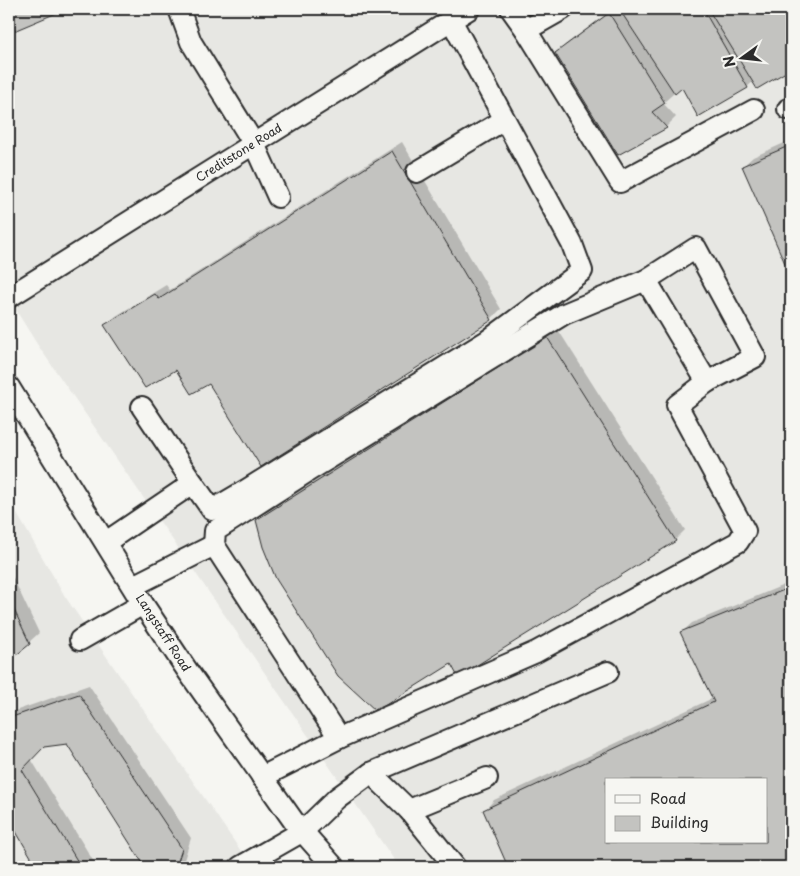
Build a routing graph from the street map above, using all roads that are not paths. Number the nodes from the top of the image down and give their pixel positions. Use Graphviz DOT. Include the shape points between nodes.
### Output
graph roads {
  1 [pos="179,9"];
  2 [pos="469,9"];
  3 [pos="511,9"];
  4 [pos="563,9"];
  5 [pos="451,20"];
  6 [pos="526,30"];
  7 [pos="754,110"];
  8 [pos="504,120"];
  9 [pos="254,144"];
  10 [pos="417,172"];
  11 [pos="278,197"];
  12 [pos="646,280"];
  13 [pos="9,297"];
  14 [pos="707,382"];
  15 [pos="9,386"];
  16 [pos="142,406"];
  17 [pos="193,483"];
  18 [pos="106,542"];
  19 [pos="214,545"];
  20 [pos="133,586"];
  21 [pos="143,604"];
  22 [pos="80,640"];
  23 [pos="608,672"];
  24 [pos="339,738"];
  25 [pos="371,773"];
  26 [pos="262,777"];
  27 [pos="487,778"];
  28 [pos="408,810"];
  29 [pos="303,831"];
  30 [pos="240,867"];
  31 [pos="334,867"];
  32 [pos="455,867"];
  1 -- 9 [label="street" via="191,42"];
  2 -- 5 [label="street, Creditstone Road"];
  3 -- 6 [label="street"];
  4 -- 6 [label="street"];
  5 -- 8 [label="street"];
  5 -- 9 [label="street, Creditstone Road"];
  6 -- 7 [label="street" via="620,182"];
  8 -- 10 [label="street"];
  8 -- 17 [label="street" via="572,244 582,271 487,340 212,510"];
  9 -- 11 [label="street"];
  9 -- 13 [label="street, Creditstone Road"];
  12 -- 14 [label="street"];
  12 -- 14 [label="street" via="696,248 755,357"];
  12 -- 19 [label="street" via="564,314 335,454 215,531"];
  14 -- 24 [label="street" via="677,405 745,531 738,542 536,652"];
  15 -- 18 [label="street, Langstaff Road"];
  16 -- 17 [label="street"];
  17 -- 18 [label="street"];
  18 -- 20 [label="street, Langstaff Road"];
  19 -- 20 [label="street"];
  19 -- 24 [label="street"];
  20 -- 21 [label="street, Langstaff Road"];
  21 -- 22 [label="street"];
  21 -- 26 [label="street, Langstaff Road"];
  23 -- 25 [label="street"];
  24 -- 26 [label="street"];
  25 -- 28 [label="street"];
  25 -- 29 [label="street" via="337,798"];
  26 -- 29 [label="street, Langstaff Road"];
  27 -- 28 [label="street"];
  28 -- 32 [label="street"];
  29 -- 30 [label="street"];
  29 -- 31 [label="street, Langstaff Road"];
}
